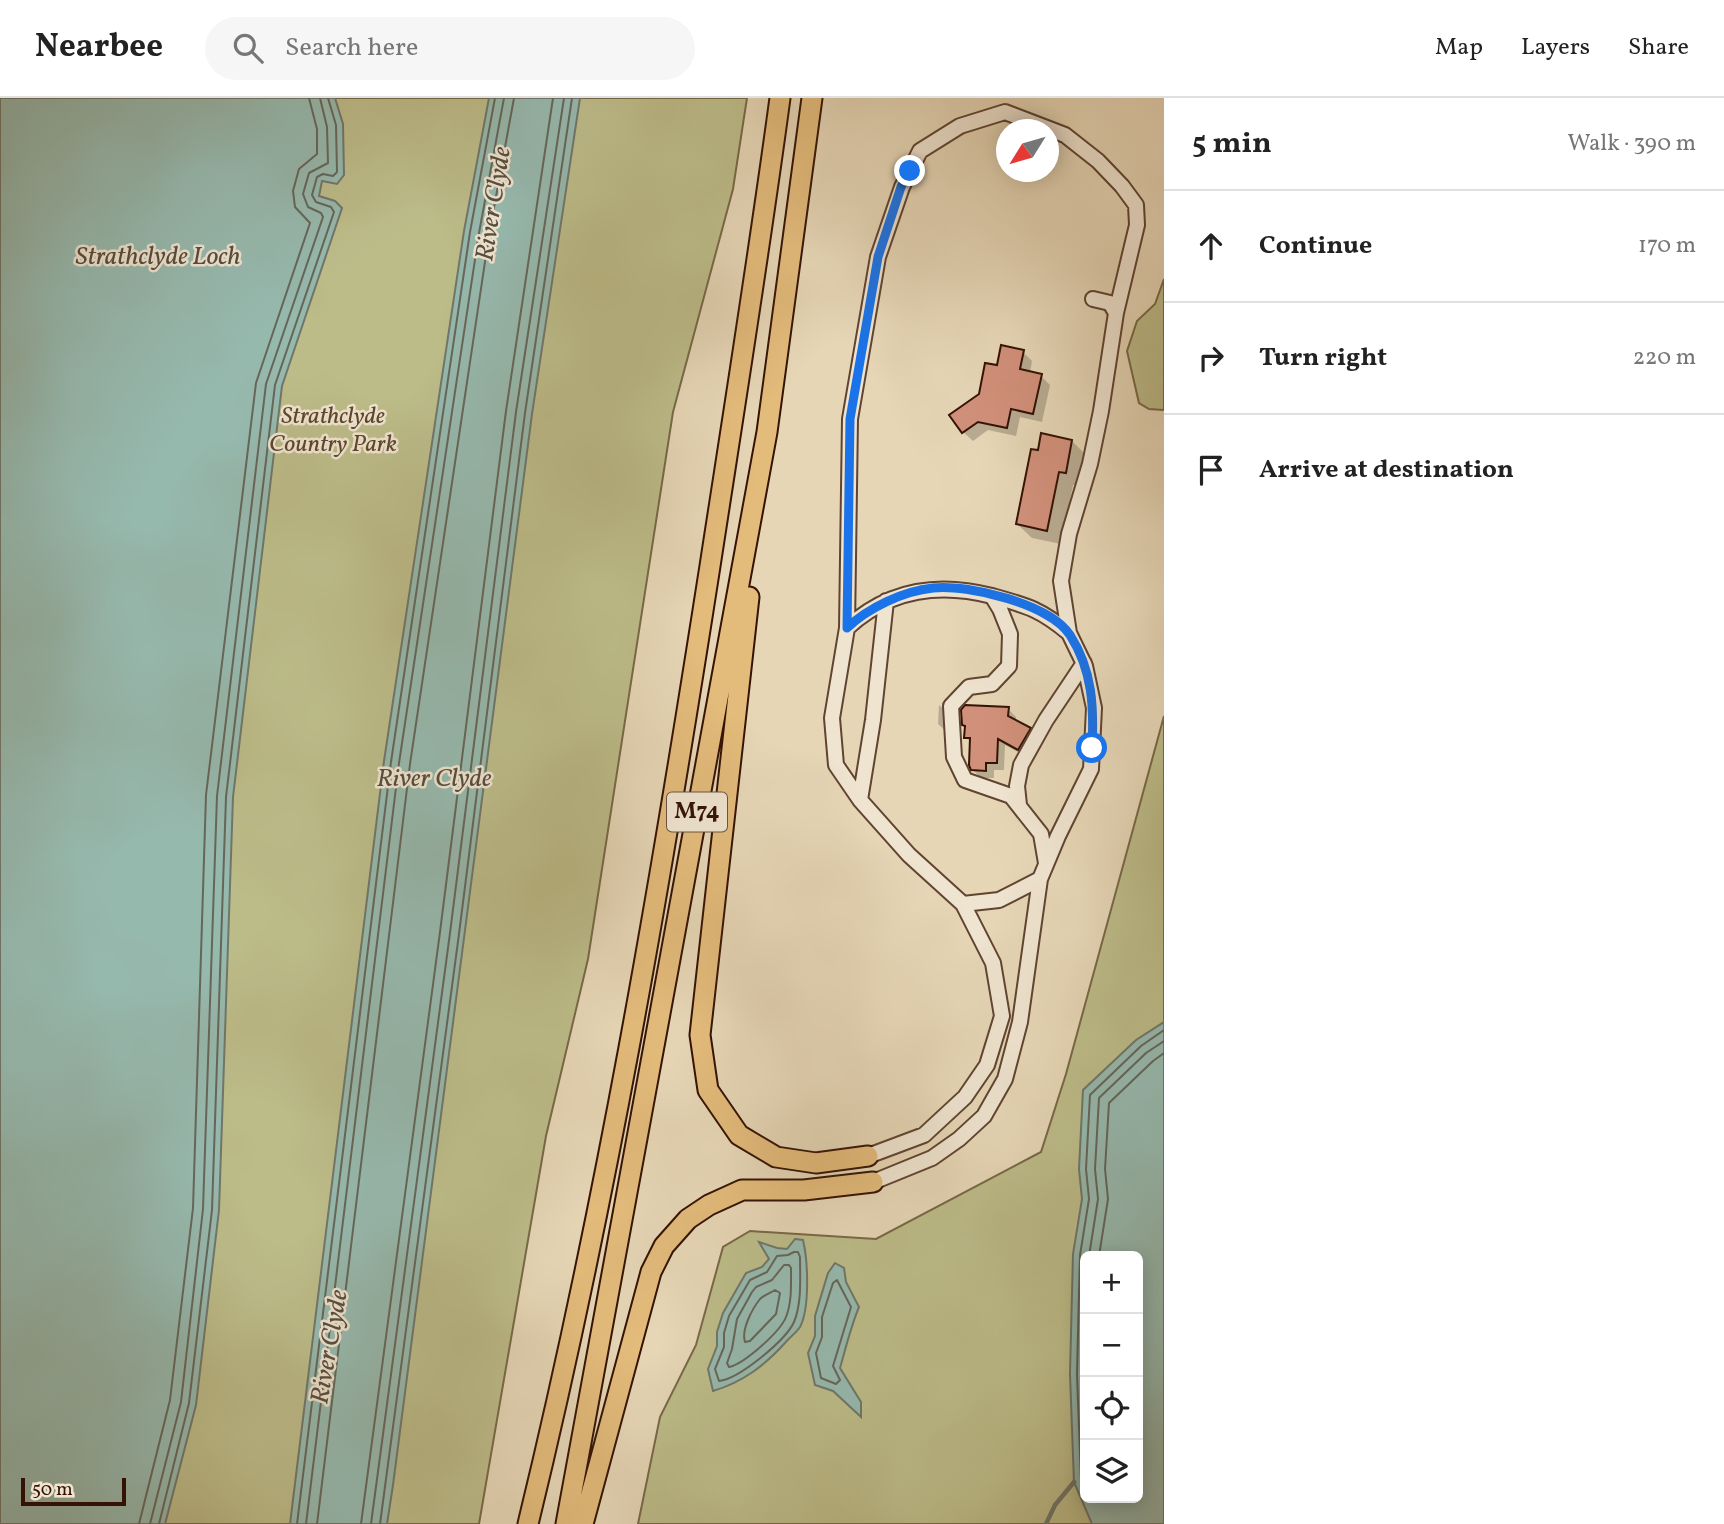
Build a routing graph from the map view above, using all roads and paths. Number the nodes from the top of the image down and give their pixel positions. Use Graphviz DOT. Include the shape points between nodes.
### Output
graph roads {
  1 [pos="780,98"];
  2 [pos="813,98"];
  3 [pos="1005,105"];
  4 [pos="1093,299"];
  5 [pos="1116,313"];
  6 [pos="767,432"];
  7 [pos="992,596"];
  8 [pos="886,601"];
  9 [pos="847,628"];
  10 [pos="1069,633"];
  11 [pos="1084,663"];
  12 [pos="860,800"];
  13 [pos="1019,804"];
  14 [pos="1046,863"];
  15 [pos="1040,879"];
  16 [pos="963,904"];
  17 [pos="868,1156"];
  18 [pos="873,1182"];
  19 [pos="528,1524"];
  20 [pos="566,1524"];
  21 [pos="583,1524"];
  1 -- 19 [label="highway, M74" via="680,757 593,1235"];
  2 -- 6 [label="highway, M74"];
  3 -- 5 [label="lane" via="1065,135 1098,162 1136,205 1137,225"];
  3 -- 9 [label="lane" via="920,151 901,187 878,257 850,419"];
  4 -- 5 [label="lane" via="1110,303"];
  5 -- 10 [label="lane" via="1101,411 1061,581"];
  6 -- 17 [label="highway" via="700,1035 708,1090 739,1135 776,1157 816,1163"];
  6 -- 20 [label="highway, M74"];
  7 -- 8 [label="lane" via="931,588"];
  7 -- 10 [label="lane" via="1029,606"];
  7 -- 13 [label="lane" via="1010,634 1009,666 992,684 969,687 951,706 954,757 965,780 1011,796"];
  8 -- 9 [label="lane"];
  8 -- 12 [label="lane"];
  9 -- 12 [label="lane" via="832,718 836,765"];
  10 -- 11 [label="lane"];
  11 -- 13 [label="lane" via="1021,765"];
  11 -- 14 [label="lane" via="1094,708 1091,769"];
  12 -- 16 [label="lane" via="909,855"];
  13 -- 14 [label="lane" via="1041,834"];
  14 -- 15 [label="lane"];
  15 -- 16 [label="lane" via="999,900"];
  15 -- 18 [label="lane" via="1020,1022 1005,1079 984,1116 958,1139 932,1158"];
  16 -- 17 [label="lane" via="993,963 1002,1016 987,1065 965,1097 924,1135"];
  18 -- 21 [label="highway" via="804,1190 742,1190 688,1219 664,1246 651,1272"];
}
